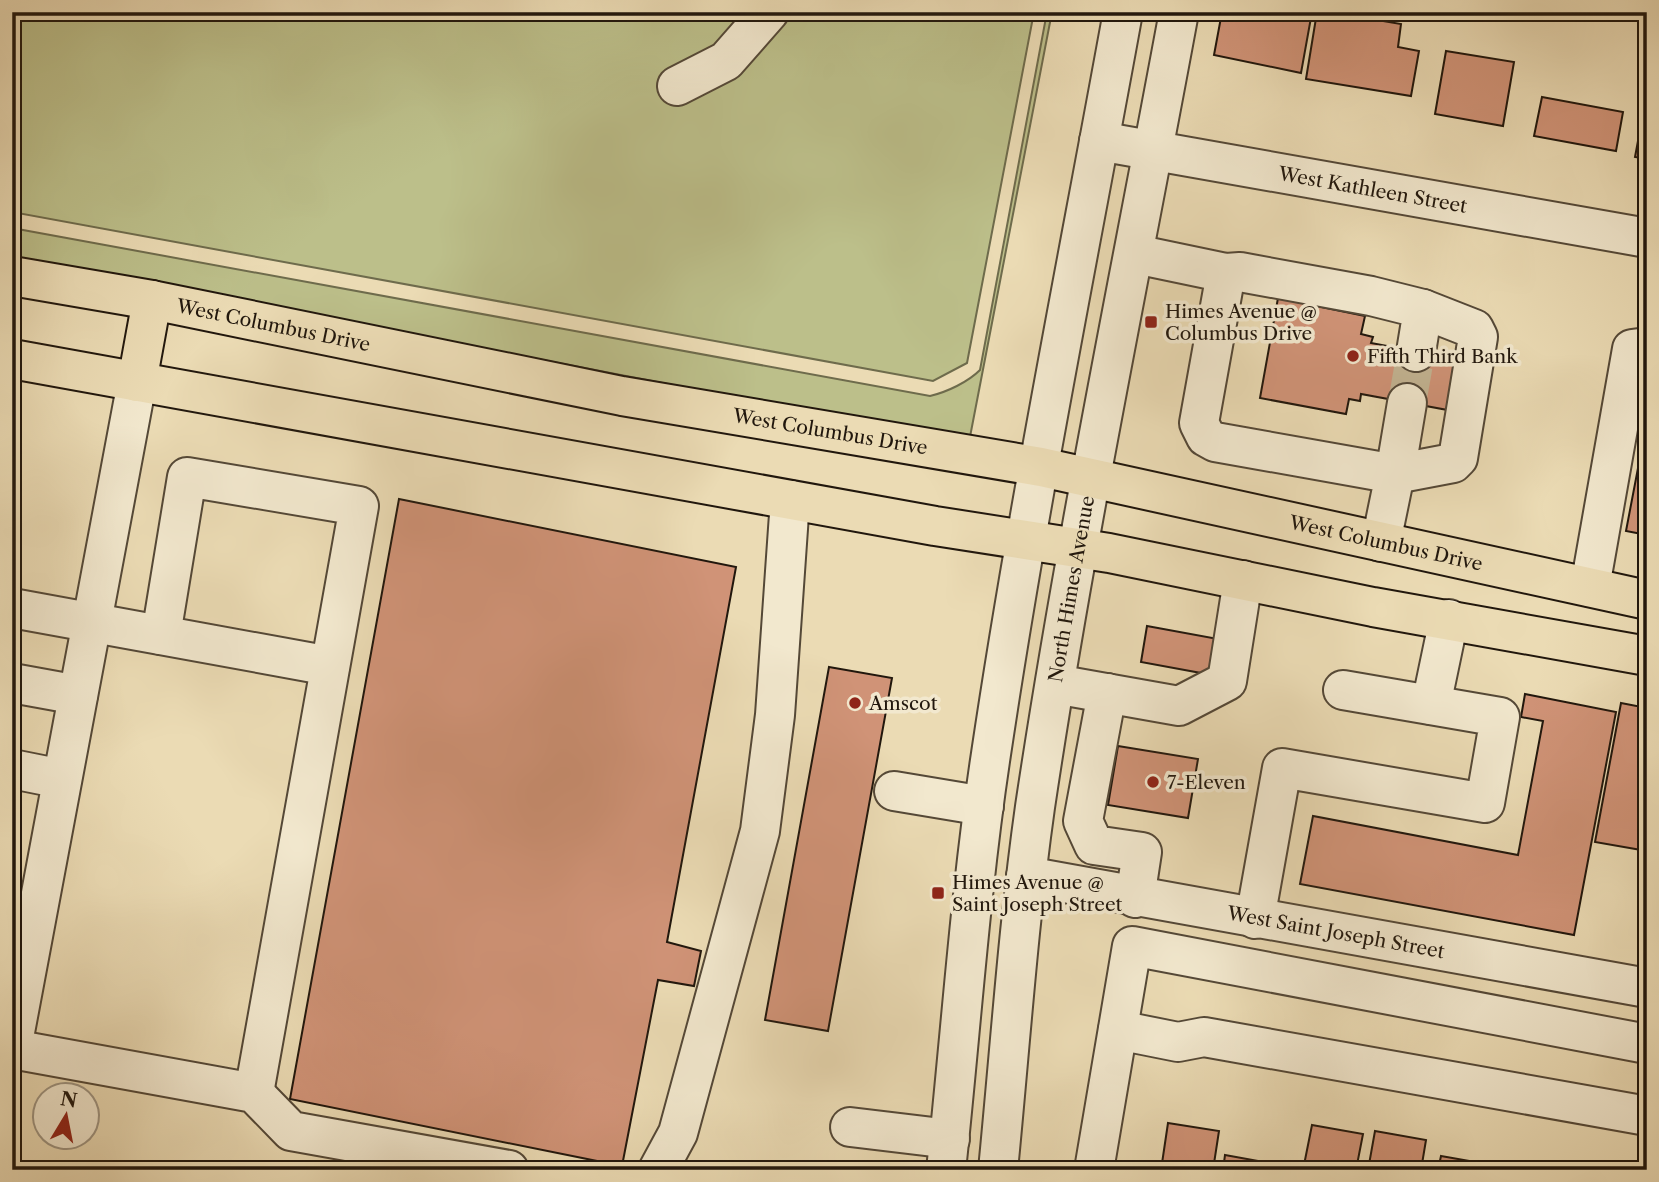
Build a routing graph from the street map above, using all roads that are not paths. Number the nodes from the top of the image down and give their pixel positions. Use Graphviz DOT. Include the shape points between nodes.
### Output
graph roads {
  1 [pos="769,12"];
  2 [pos="1123,12"];
  3 [pos="1179,12"];
  4 [pos="677,86"];
  5 [pos="1099,141"];
  6 [pos="1153,151"];
  7 [pos="1647,238"];
  8 [pos="1135,254"];
  9 [pos="1226,273"];
  10 [pos="12,276"];
  11 [pos="152,300"];
  12 [pos="1423,309"];
  13 [pos="1647,347"];
  14 [pos="1416,352"];
  15 [pos="12,359"];
  16 [pos="137,382"];
  17 [pos="1407,403"];
  18 [pos="1041,467"];
  19 [pos="1395,474"];
  20 [pos="1090,480"];
  21 [pos="790,500"];
  22 [pos="1026,539"];
  23 [pos="1381,542"];
  24 [pos="1079,548"];
  25 [pos="1243,580"];
  26 [pos="1590,587"];
  27 [pos="1647,600"];
  28 [pos="12,608"];
  29 [pos="1449,619"];
  30 [pos="92,623"];
  31 [pos="161,635"];
  32 [pos="1647,656"];
  33 [pos="330,666"];
  34 [pos="12,683"];
  35 [pos="1055,684"];
  36 [pos="1343,690"];
  37 [pos="1107,693"];
  38 [pos="78,695"];
  39 [pos="1431,705"];
  40 [pos="12,769"];
  41 [pos="62,779"];
  42 [pos="894,791"];
  43 [pos="984,806"];
  44 [pos="1026,876"];
  45 [pos="1143,899"];
  46 [pos="1255,919"];
  47 [pos="1138,947"];
  48 [pos="21,957"];
  49 [pos="1647,988"];
  50 [pos="1118,1030"];
  51 [pos="1647,1044"];
  52 [pos="12,1048"];
  53 [pos="254,1093"];
  54 [pos="1647,1116"];
  55 [pos="850,1127"];
  56 [pos="948,1154"];
  57 [pos="509,1170"];
  58 [pos="658,1170"];
  59 [pos="998,1170"];
  60 [pos="1094,1170"];
  1 -- 4 [label="street" via="726,61"];
  2 -- 5 [label="street"];
  3 -- 6 [label="street, North Himes Avenue"];
  5 -- 6 [label="street, West Kathleen Street"];
  5 -- 18 [label="street"];
  6 -- 7 [label="street, West Kathleen Street"];
  6 -- 8 [label="street, North Himes Avenue"];
  8 -- 9 [label="street"];
  8 -- 20 [label="street, North Himes Avenue"];
  9 -- 12 [label="street" via="1240,272"];
  9 -- 19 [label="street" via="1199,423 1206,438"];
  10 -- 11 [label="main road, West Columbus Drive"];
  11 -- 16 [label="main road"];
  11 -- 18 [label="main road, West Columbus Drive" via="622,396"];
  12 -- 14 [label="street"];
  12 -- 19 [label="street" via="1474,329 1479,337 1458,458 1449,466"];
  13 -- 26 [label="street" via="1632,349"];
  15 -- 16 [label="main road"];
  16 -- 21 [label="main road"];
  16 -- 30 [label="street"];
  17 -- 19 [label="street"];
  18 -- 20 [label="main road, West Columbus Drive"];
  18 -- 22 [label="street"];
  19 -- 23 [label="street"];
  20 -- 23 [label="main road, West Columbus Drive"];
  20 -- 24 [label="street, North Himes Avenue"];
  21 -- 22 [label="main road"];
  21 -- 58 [label="street" via="775,715 760,831 678,1133"];
  22 -- 24 [label="main road"];
  22 -- 43 [label="street"];
  23 -- 26 [label="main road, West Columbus Drive"];
  24 -- 25 [label="main road"];
  24 -- 35 [label="street, North Himes Avenue"];
  25 -- 29 [label="main road"];
  25 -- 37 [label="street" via="1227,681 1179,706"];
  26 -- 27 [label="main road, West Columbus Drive"];
  28 -- 30 [label="street"];
  29 -- 32 [label="main road"];
  29 -- 39 [label="street"];
  30 -- 31 [label="street"];
  30 -- 38 [label="street"];
  31 -- 33 [label="street"];
  31 -- 33 [label="street" via="187,477 359,506"];
  33 -- 53 [label="street"];
  34 -- 38 [label="street"];
  35 -- 37 [label="street"];
  35 -- 44 [label="street, North Himes Avenue"];
  36 -- 39 [label="street"];
  37 -- 45 [label="street" via="1083,821 1094,845 1142,852"];
  38 -- 41 [label="street"];
  39 -- 46 [label="street" via="1500,717 1485,803 1282,768"];
  40 -- 41 [label="street"];
  41 -- 48 [label="street"];
  42 -- 43 [label="street"];
  43 -- 56 [label="street"];
  44 -- 45 [label="street, West Saint Joseph Street"];
  44 -- 59 [label="street, North Himes Avenue"];
  45 -- 46 [label="street, West Saint Joseph Street"];
  45 -- 47 [label="street"];
  46 -- 49 [label="street, West Saint Joseph Street"];
  47 -- 50 [label="street"];
  47 -- 51 [label="street"];
  48 -- 52 [label="street"];
  50 -- 54 [label="street" via="1178,1042 1204,1037"];
  50 -- 60 [label="street"];
  52 -- 53 [label="street"];
  53 -- 57 [label="street" via="291,1131"];
  55 -- 56 [label="street"];
}
